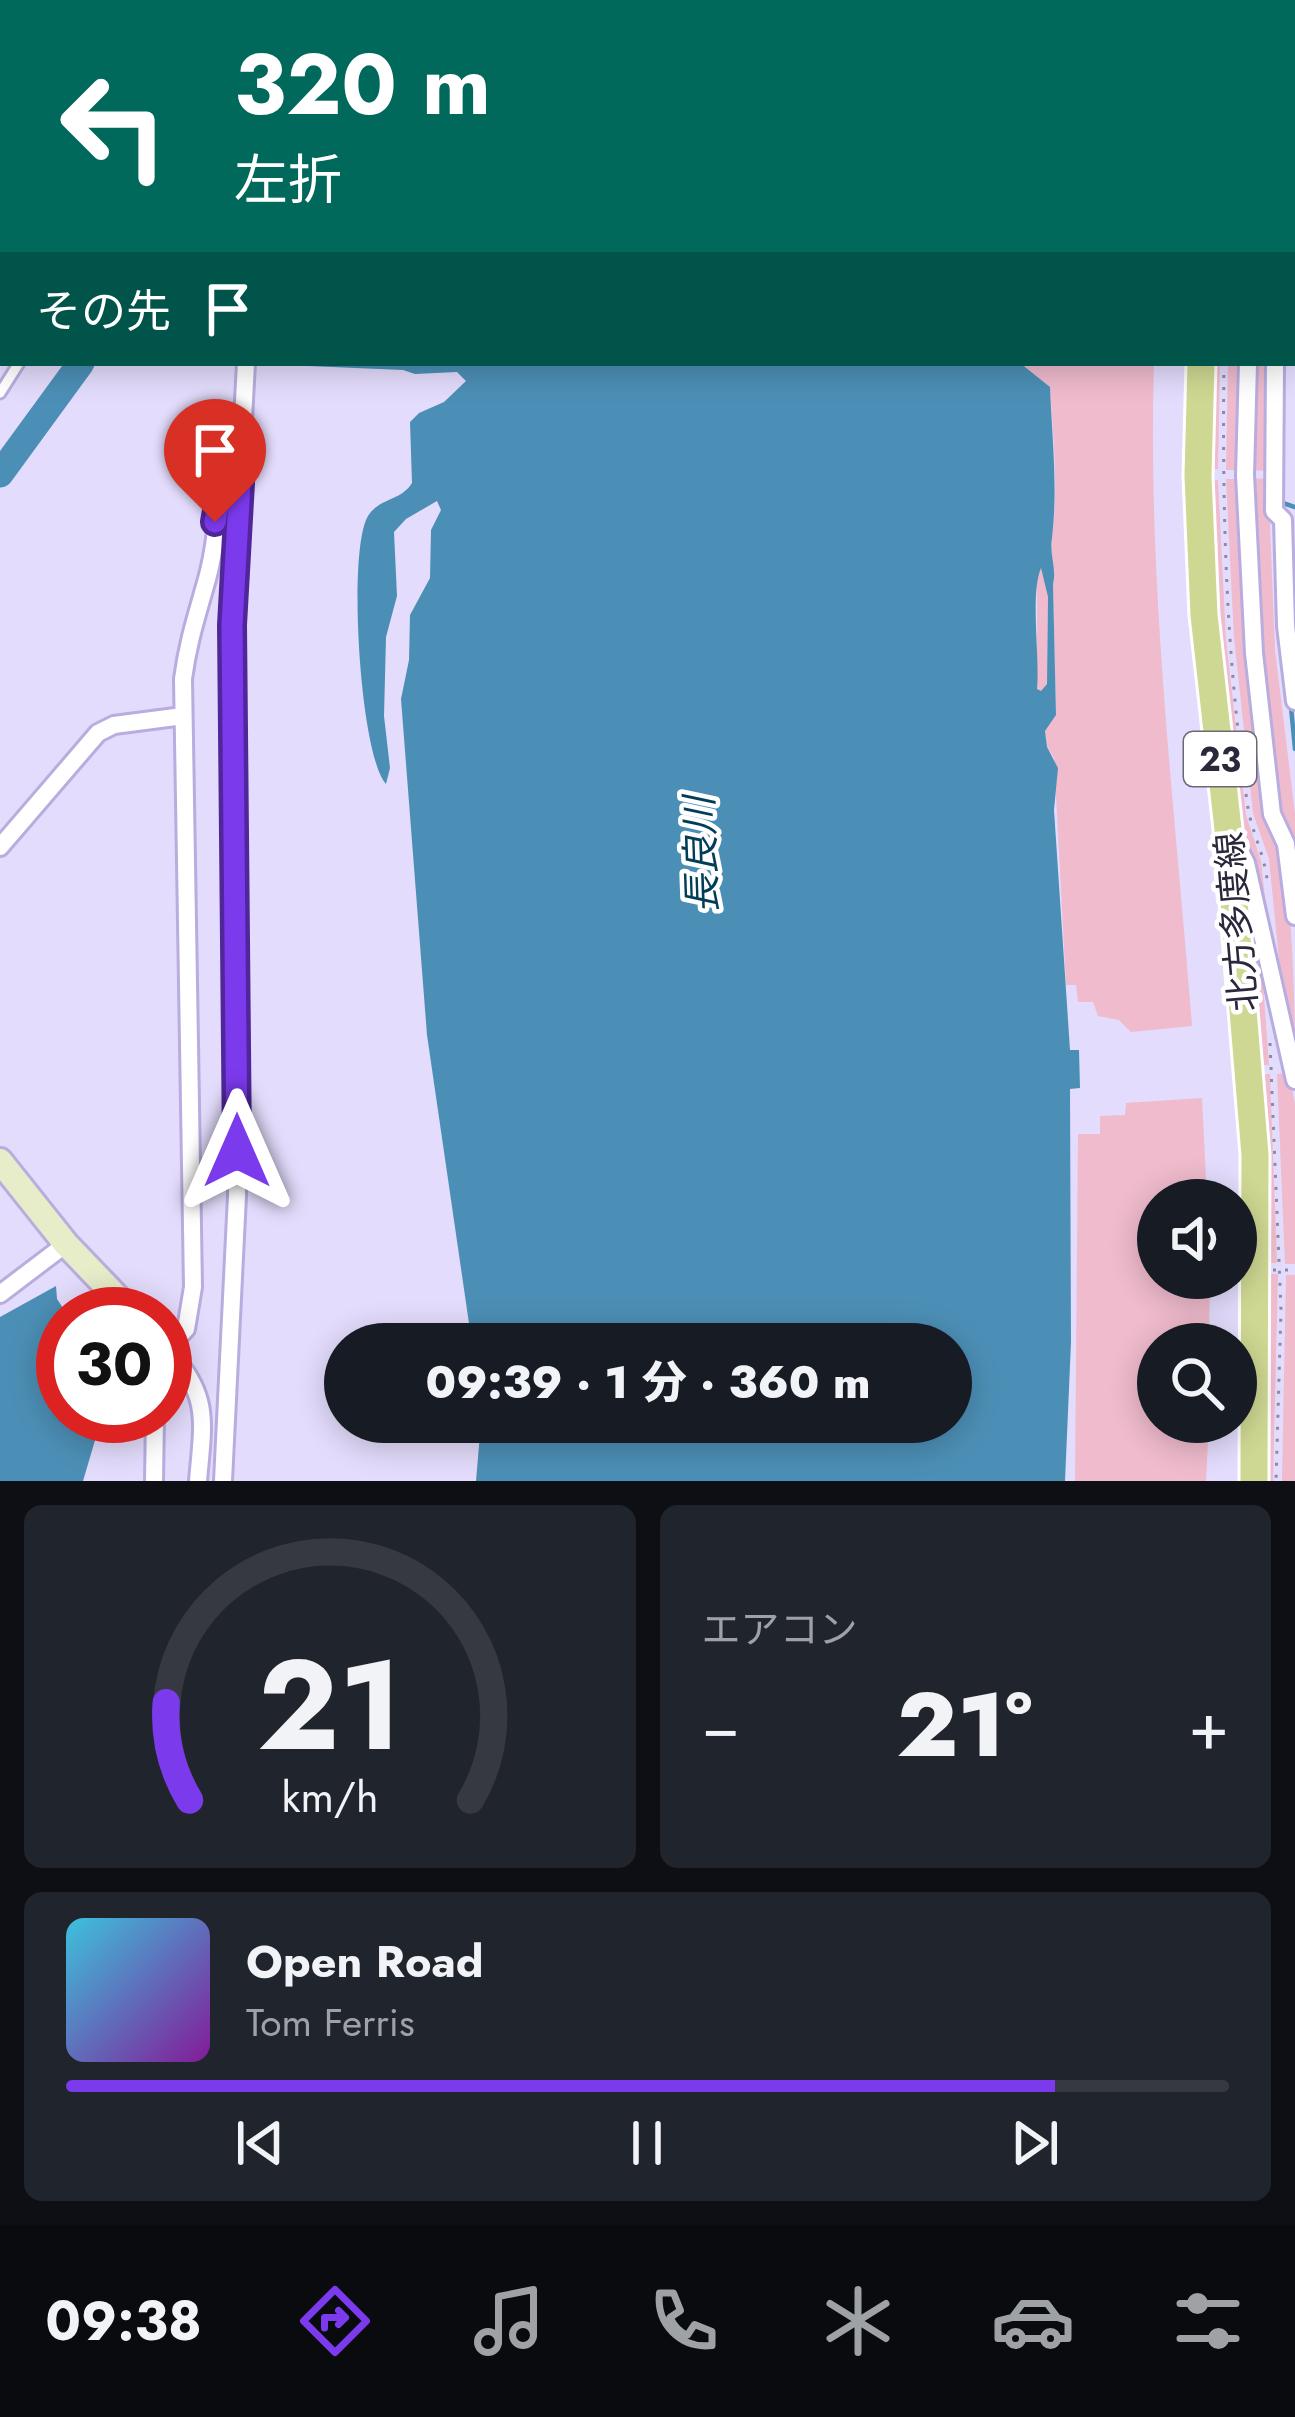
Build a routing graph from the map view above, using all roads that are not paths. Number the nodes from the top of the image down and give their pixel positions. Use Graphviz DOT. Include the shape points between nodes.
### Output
graph roads {
  1 [pos="17,366"];
  2 [pos="247,366"];
  3 [pos="1201,366"];
  4 [pos="1248,366"];
  5 [pos="1275,366"];
  6 [pos="0,393"];
  7 [pos="242,447"];
  8 [pos="1295,701"];
  9 [pos="184,716"];
  10 [pos="1228,829"];
  11 [pos="0,847"];
  12 [pos="1295,916"];
  13 [pos="1295,1080"];
  14 [pos="0,1161"];
  15 [pos="66,1244"];
  16 [pos="108,1287"];
  17 [pos="192,1293"];
  18 [pos="0,1294"];
  19 [pos="192,1380"];
  20 [pos="155,1443"];
  21 [pos="154,1481"];
  22 [pos="198,1481"];
  23 [pos="223,1481"];
  24 [pos="1255,1481"];
  1 -- 6 [label="lane"];
  2 -- 7 [label="street"];
  3 -- 10 [label="main road, 北方多度線 / 23" via="1204,615"];
  4 -- 12 [label="street" via="1254,653 1272,814 1286,844"];
  5 -- 8 [label="street" via="1274,511 1282,520"];
  7 -- 9 [label="street" via="222,483 188,633"];
  7 -- 23 [label="street" via="232,625 237,1196"];
  9 -- 11 [label="street" via="98,734"];
  9 -- 17 [label="street"];
  10 -- 13 [label="street" via="1246,863"];
  10 -- 24 [label="main road, 北方多度線 / 23" via="1255,1155"];
  14 -- 15 [label="main road"];
  15 -- 16 [label="main road"];
  15 -- 18 [label="street"];
  19 -- 22 [label="street" via="203,1410"];
  20 -- 21 [label="street"];
}
